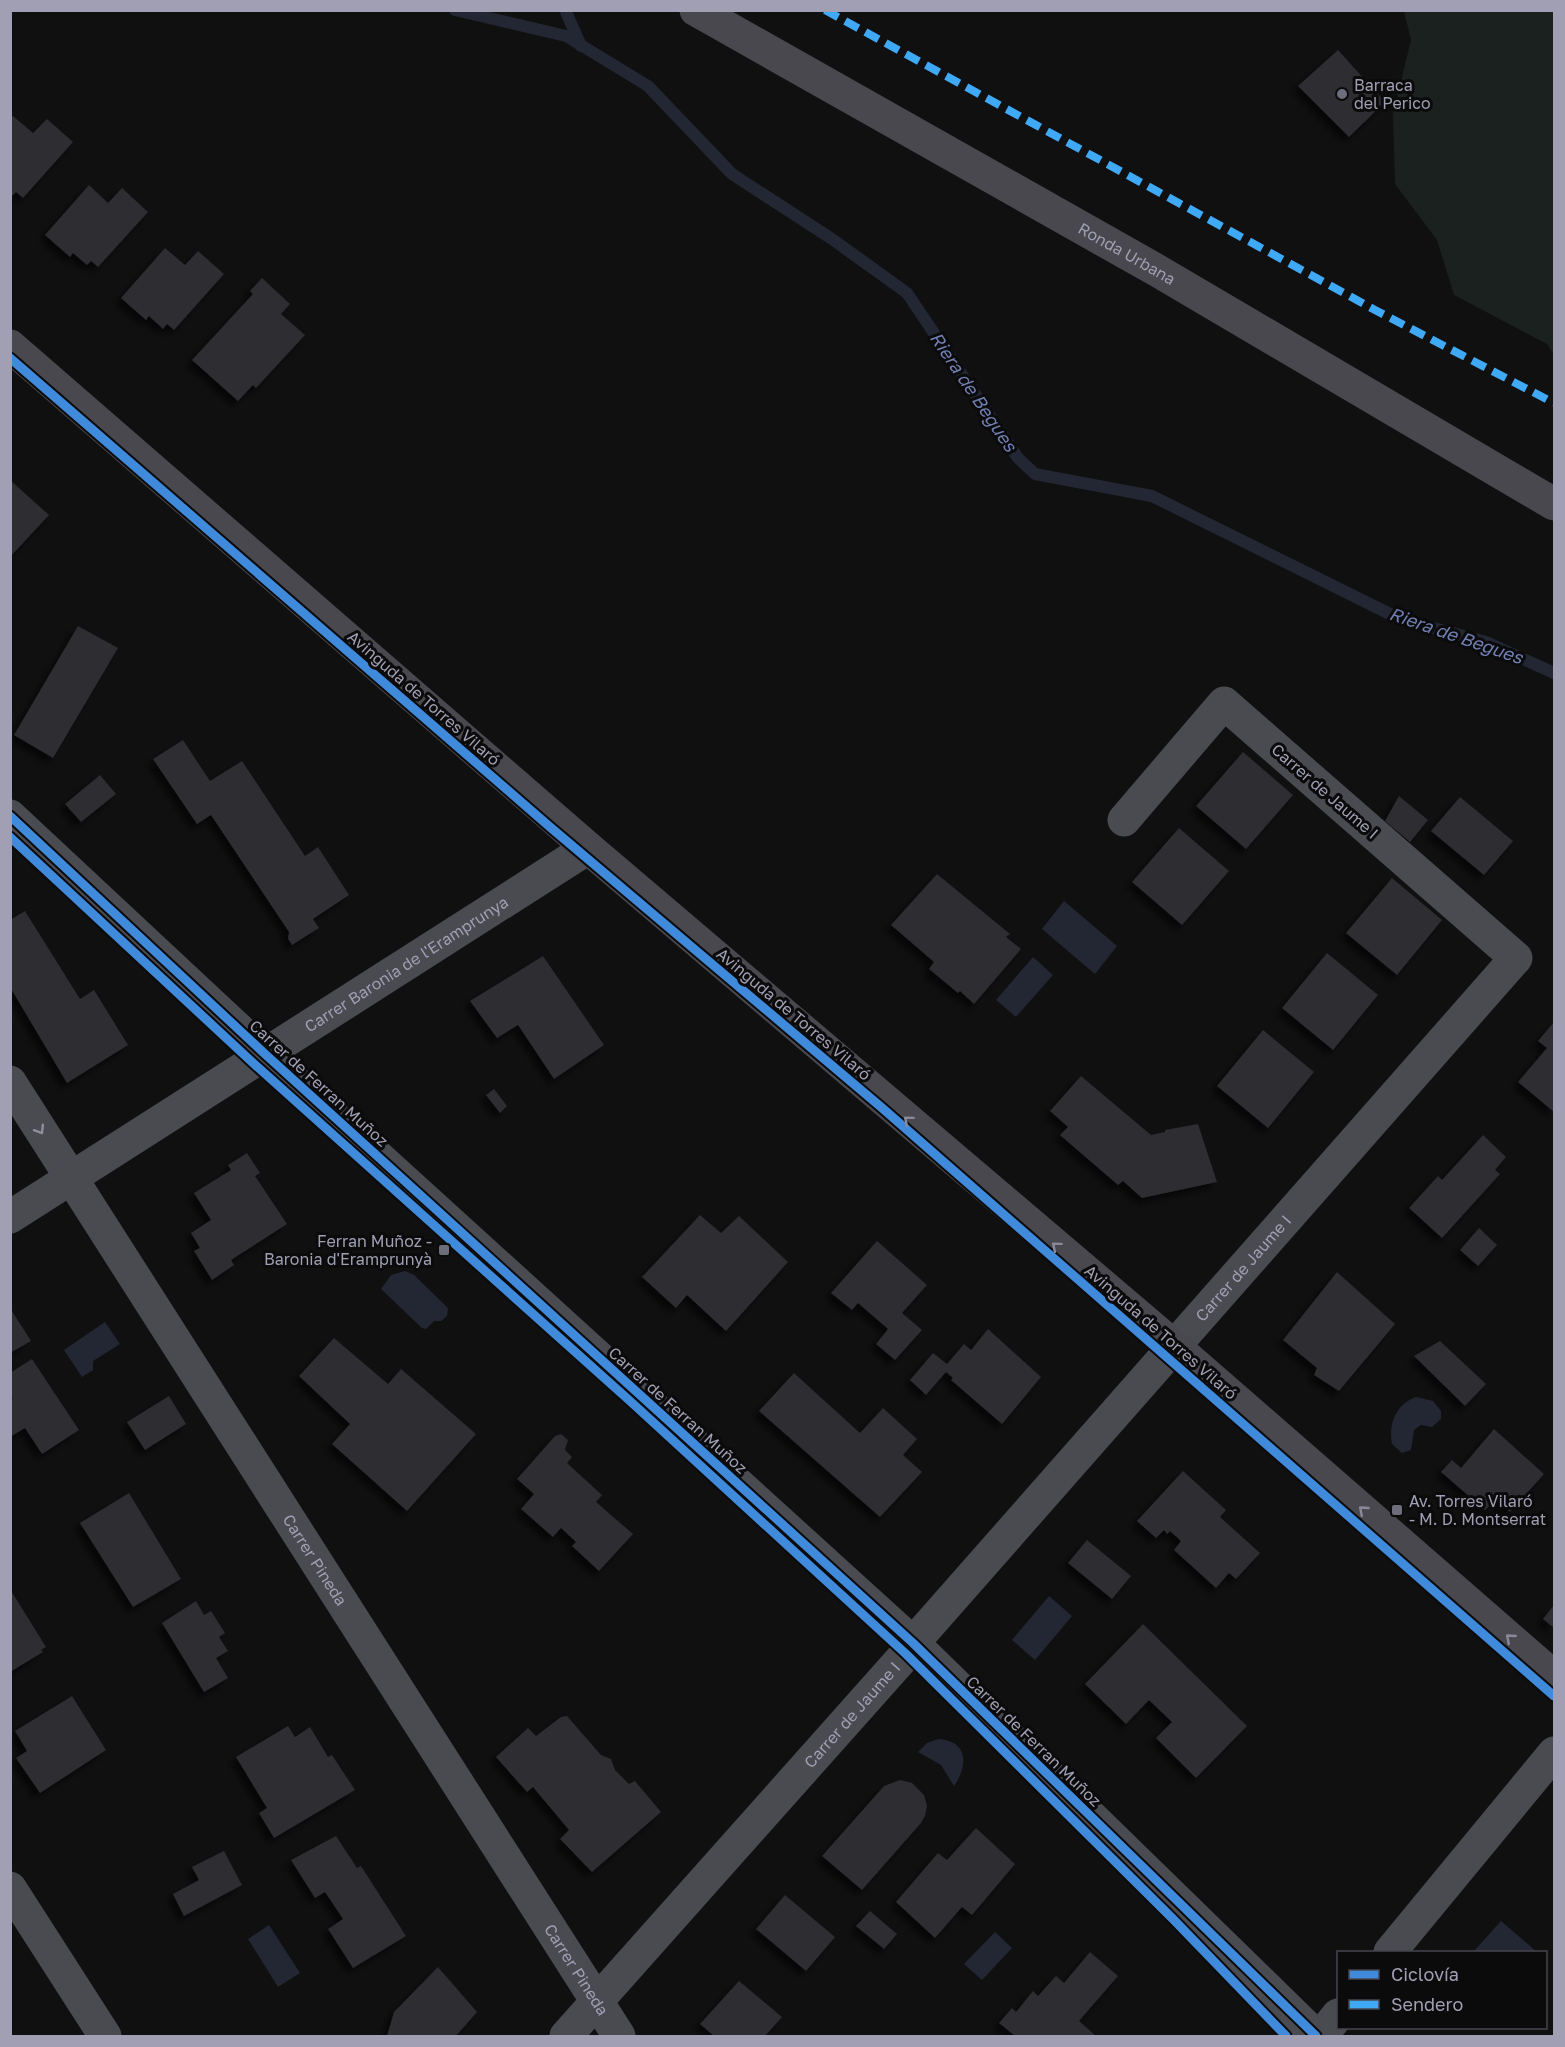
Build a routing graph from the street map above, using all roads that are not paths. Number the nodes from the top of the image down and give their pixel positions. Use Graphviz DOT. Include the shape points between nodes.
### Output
graph roads {
  1 [pos="696,10"];
  2 [pos="10,345"];
  3 [pos="1554,504"];
  4 [pos="10,816"];
  5 [pos="1124,819"];
  6 [pos="588,848"];
  7 [pos="265,1054"];
  8 [pos="10,1082"];
  9 [pos="70,1179"];
  10 [pos="10,1217"];
  11 [pos="1174,1346"];
  12 [pos="913,1643"];
  13 [pos="1554,1677"];
  14 [pos="1554,1753"];
  15 [pos="10,1887"];
  16 [pos="1392,1951"];
  17 [pos="597,2001"];
  18 [pos="1337,2016"];
  19 [pos="105,2037"];
  20 [pos="566,2037"];
  21 [pos="619,2037"];
  22 [pos="1316,2037"];
  23 [pos="1321,2037"];
  1 -- 3 [label="street, Ronda Urbana" via="1158,272"];
  2 -- 6 [label="street, Avinguda de Torres Vilaró"];
  4 -- 7 [label="street, Carrer de Ferran Muñoz"];
  5 -- 11 [label="street, Carrer de Jaume I" via="1224,703 1516,958"];
  6 -- 7 [label="street, Carrer Baronia de l'Eramprunya"];
  11 -- 6 [label="street, Avinguda de Torres Vilaró, one-way"];
  7 -- 9 [label="street, Carrer Baronia de l'Eramprunya"];
  7 -- 12 [label="street, Carrer de Ferran Muñoz"];
  8 -- 9 [label="street, Carrer Pineda, one-way"];
  9 -- 10 [label="street, Carrer Baronia de l'Eramprunya"];
  9 -- 17 [label="street, Carrer Pineda"];
  11 -- 12 [label="street, Carrer de Jaume I"];
  13 -- 11 [label="street, Avinguda de Torres Vilaró, one-way"];
  12 -- 17 [label="street, Carrer de Jaume I"];
  12 -- 22 [label="street, Carrer de Ferran Muñoz"];
  14 -- 16 [label="street"];
  15 -- 19 [label="street"];
  17 -- 20 [label="street, Carrer de Jaume I"];
  17 -- 21 [label="street, Carrer Pineda"];
  18 -- 23 [label="street"];
}
